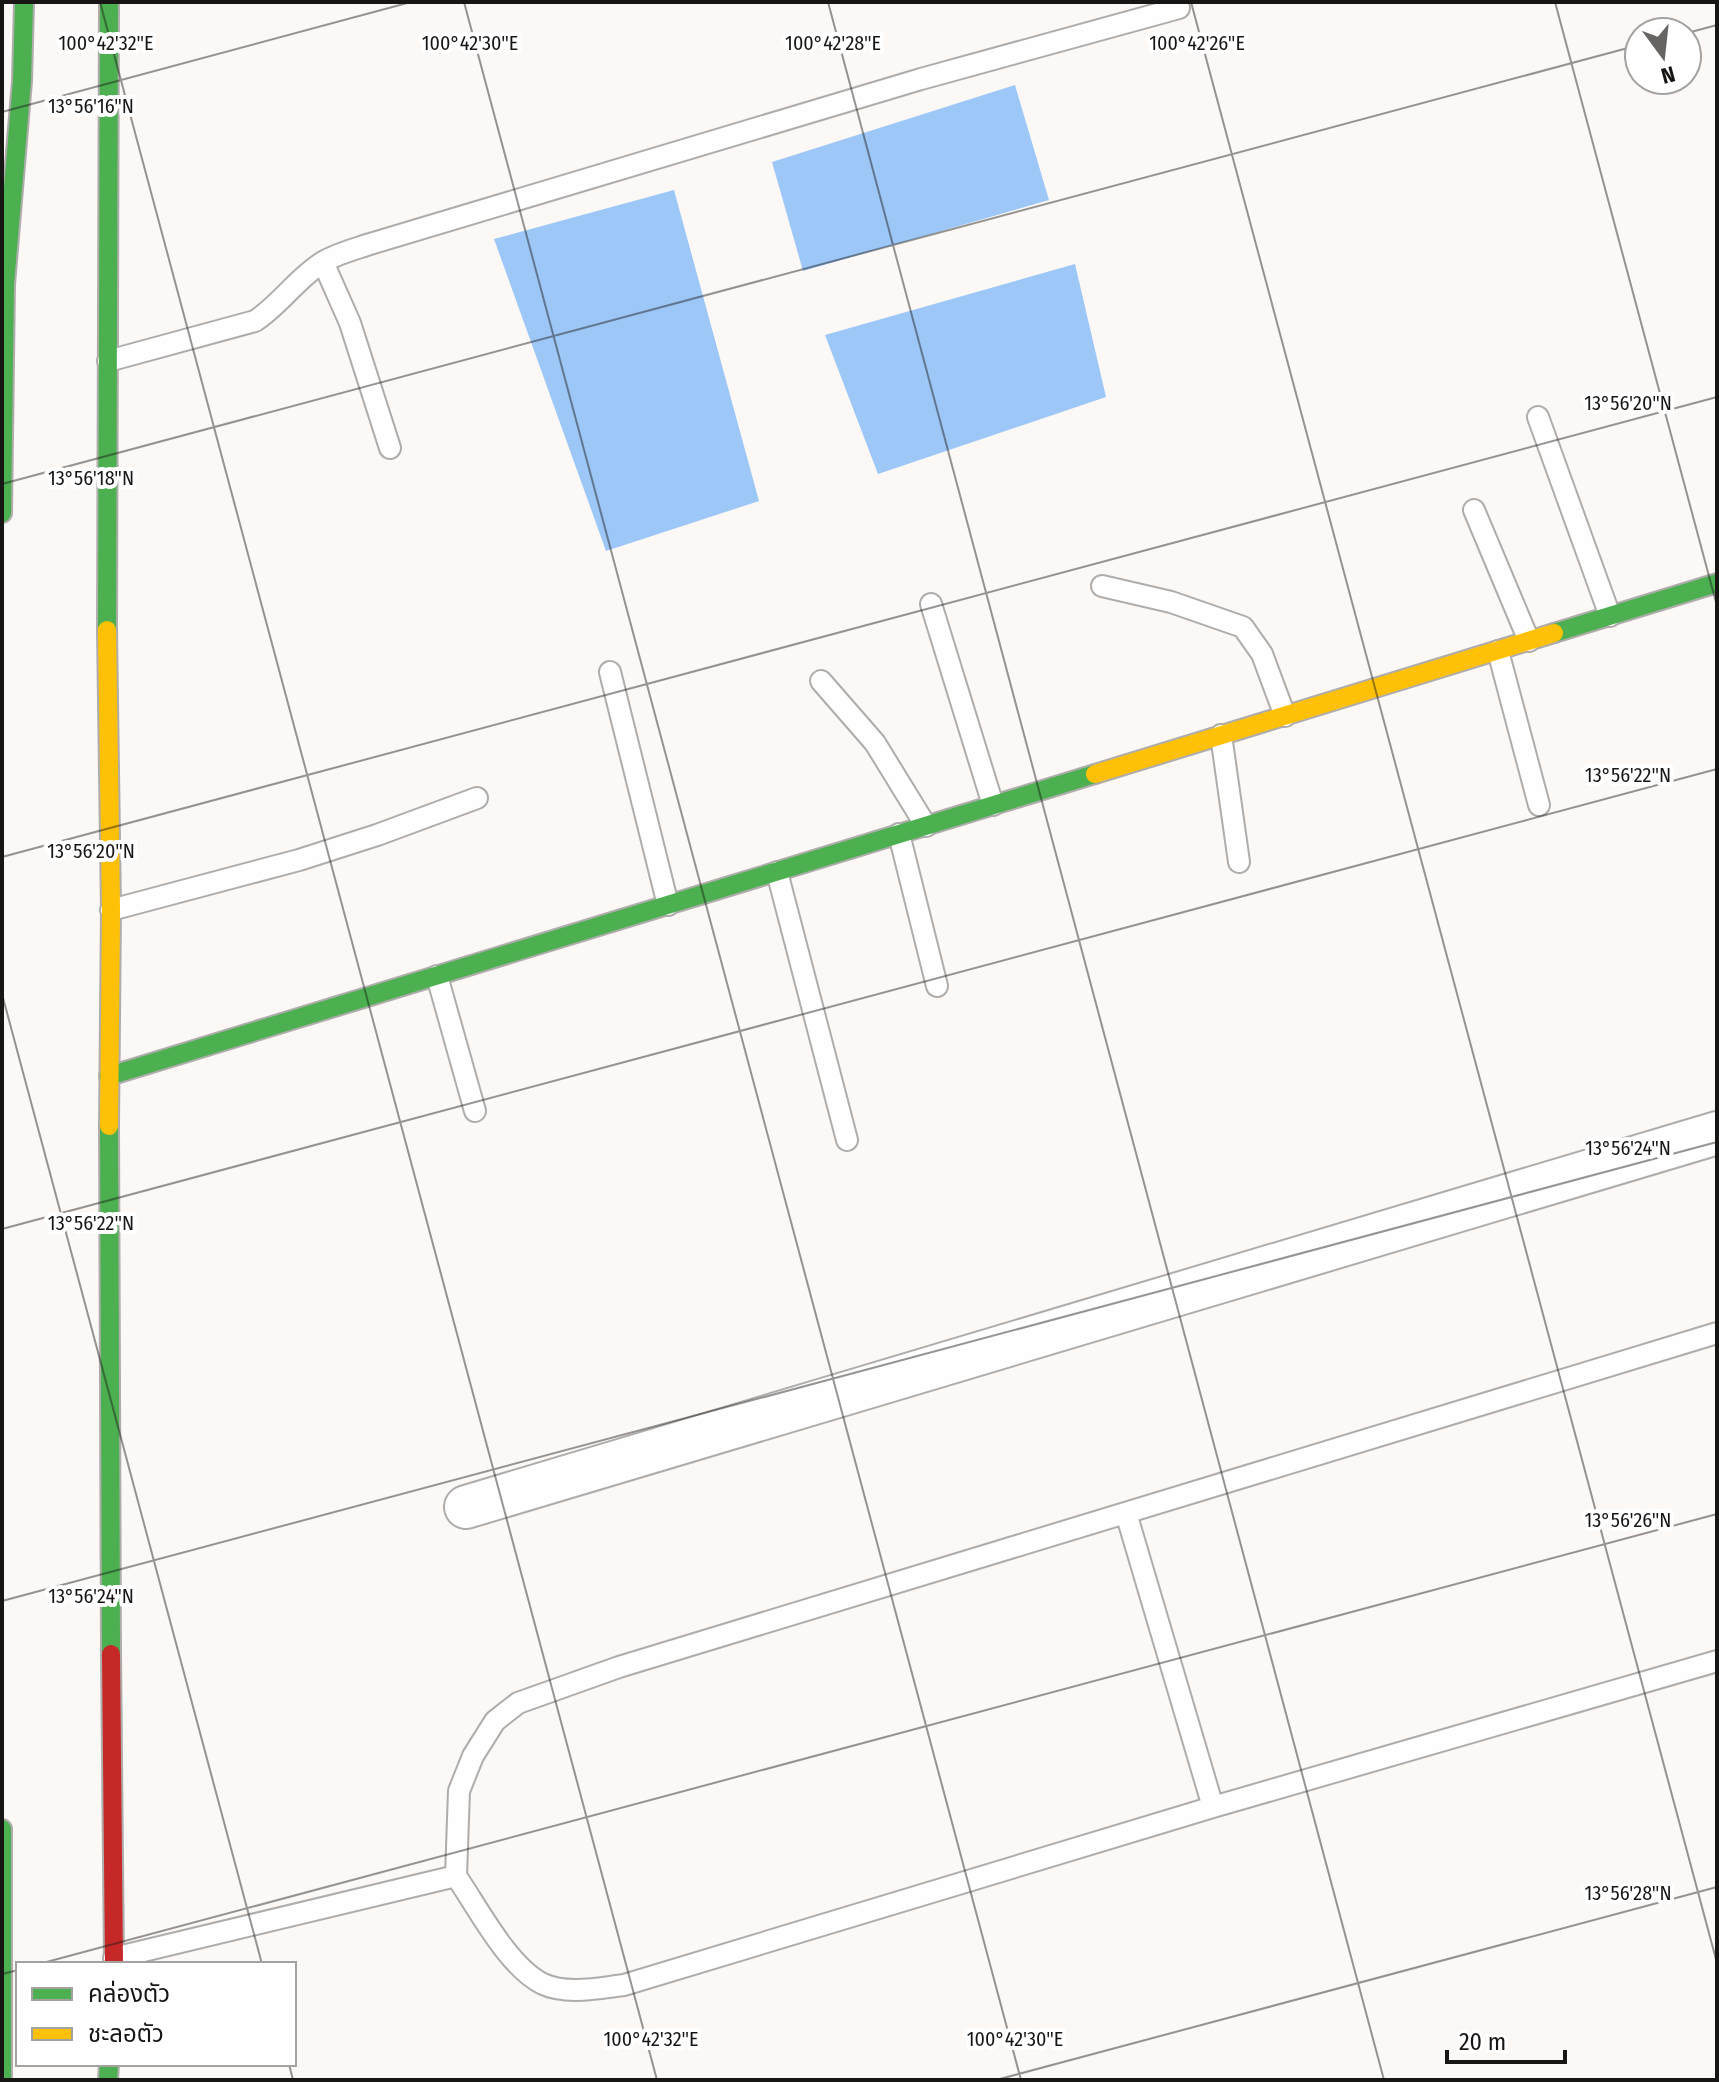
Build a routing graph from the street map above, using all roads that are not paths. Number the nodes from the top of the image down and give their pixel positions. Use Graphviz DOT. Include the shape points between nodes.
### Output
graph roads {
  1 [pos="24,2"];
  2 [pos="109,2"];
  3 [pos="1179,8"];
  4 [pos="2,236"];
  5 [pos="323,262"];
  6 [pos="5,284"];
  7 [pos="108,361"];
  8 [pos="1538,417"];
  9 [pos="390,448"];
  10 [pos="1474,510"];
  11 [pos="2,513"];
  12 [pos="1717,583"];
  13 [pos="1102,586"];
  14 [pos="931,604"];
  15 [pos="1610,616"];
  16 [pos="1529,641"];
  17 [pos="1498,651"];
  18 [pos="610,672"];
  19 [pos="821,681"];
  20 [pos="1285,716"];
  21 [pos="1221,735"];
  22 [pos="477,798"];
  23 [pos="993,805"];
  24 [pos="1539,805"];
  25 [pos="926,826"];
  26 [pos="899,834"];
  27 [pos="1239,862"];
  28 [pos="777,872"];
  29 [pos="668,905"];
  30 [pos="111,910"];
  31 [pos="437,976"];
  32 [pos="937,986"];
  33 [pos="109,1076"];
  34 [pos="475,1111"];
  35 [pos="1717,1133"];
  36 [pos="847,1140"];
  37 [pos="1717,1333"];
  38 [pos="466,1507"];
  39 [pos="1126,1513"];
  40 [pos="1717,1661"];
  41 [pos="1213,1807"];
  42 [pos="2,1829"];
  43 [pos="456,1876"];
  44 [pos="114,1961"];
  45 [pos="2,2080"];
  1 -- 6 [label="main road"];
  2 -- 7 [label="main road"];
  3 -- 5 [label="lane" via="907,84"];
  4 -- 6 [label="main road"];
  5 -- 7 [label="lane" via="255,321"];
  5 -- 9 [label="lane" via="350,323"];
  6 -- 11 [label="main road"];
  7 -- 30 [label="main road"];
  8 -- 15 [label="lane"];
  10 -- 16 [label="lane"];
  12 -- 15 [label="main road"];
  13 -- 20 [label="lane" via="1243,627 1262,654"];
  14 -- 23 [label="lane"];
  15 -- 16 [label="main road"];
  16 -- 17 [label="main road"];
  17 -- 20 [label="main road"];
  17 -- 24 [label="lane"];
  18 -- 29 [label="lane"];
  19 -- 25 [label="lane" via="875,743"];
  20 -- 21 [label="main road"];
  21 -- 23 [label="main road"];
  21 -- 27 [label="lane"];
  22 -- 30 [label="lane" via="299,860"];
  23 -- 25 [label="main road"];
  25 -- 26 [label="main road"];
  26 -- 28 [label="main road"];
  26 -- 32 [label="lane"];
  28 -- 29 [label="main road"];
  28 -- 36 [label="lane"];
  29 -- 31 [label="main road"];
  30 -- 33 [label="main road"];
  31 -- 33 [label="main road"];
  31 -- 34 [label="lane"];
  33 -- 44 [label="main road"];
  35 -- 38 [label="street"];
  37 -- 39 [label="lane"];
  39 -- 41 [label="lane"];
  39 -- 43 [label="lane" via="619,1667 518,1703 495,1721 459,1791"];
  40 -- 41 [label="lane"];
  41 -- 43 [label="lane" via="624,1985 577,1990 543,1984 515,1962"];
  42 -- 45 [label="main road"];
  43 -- 44 [label="lane"];
}
